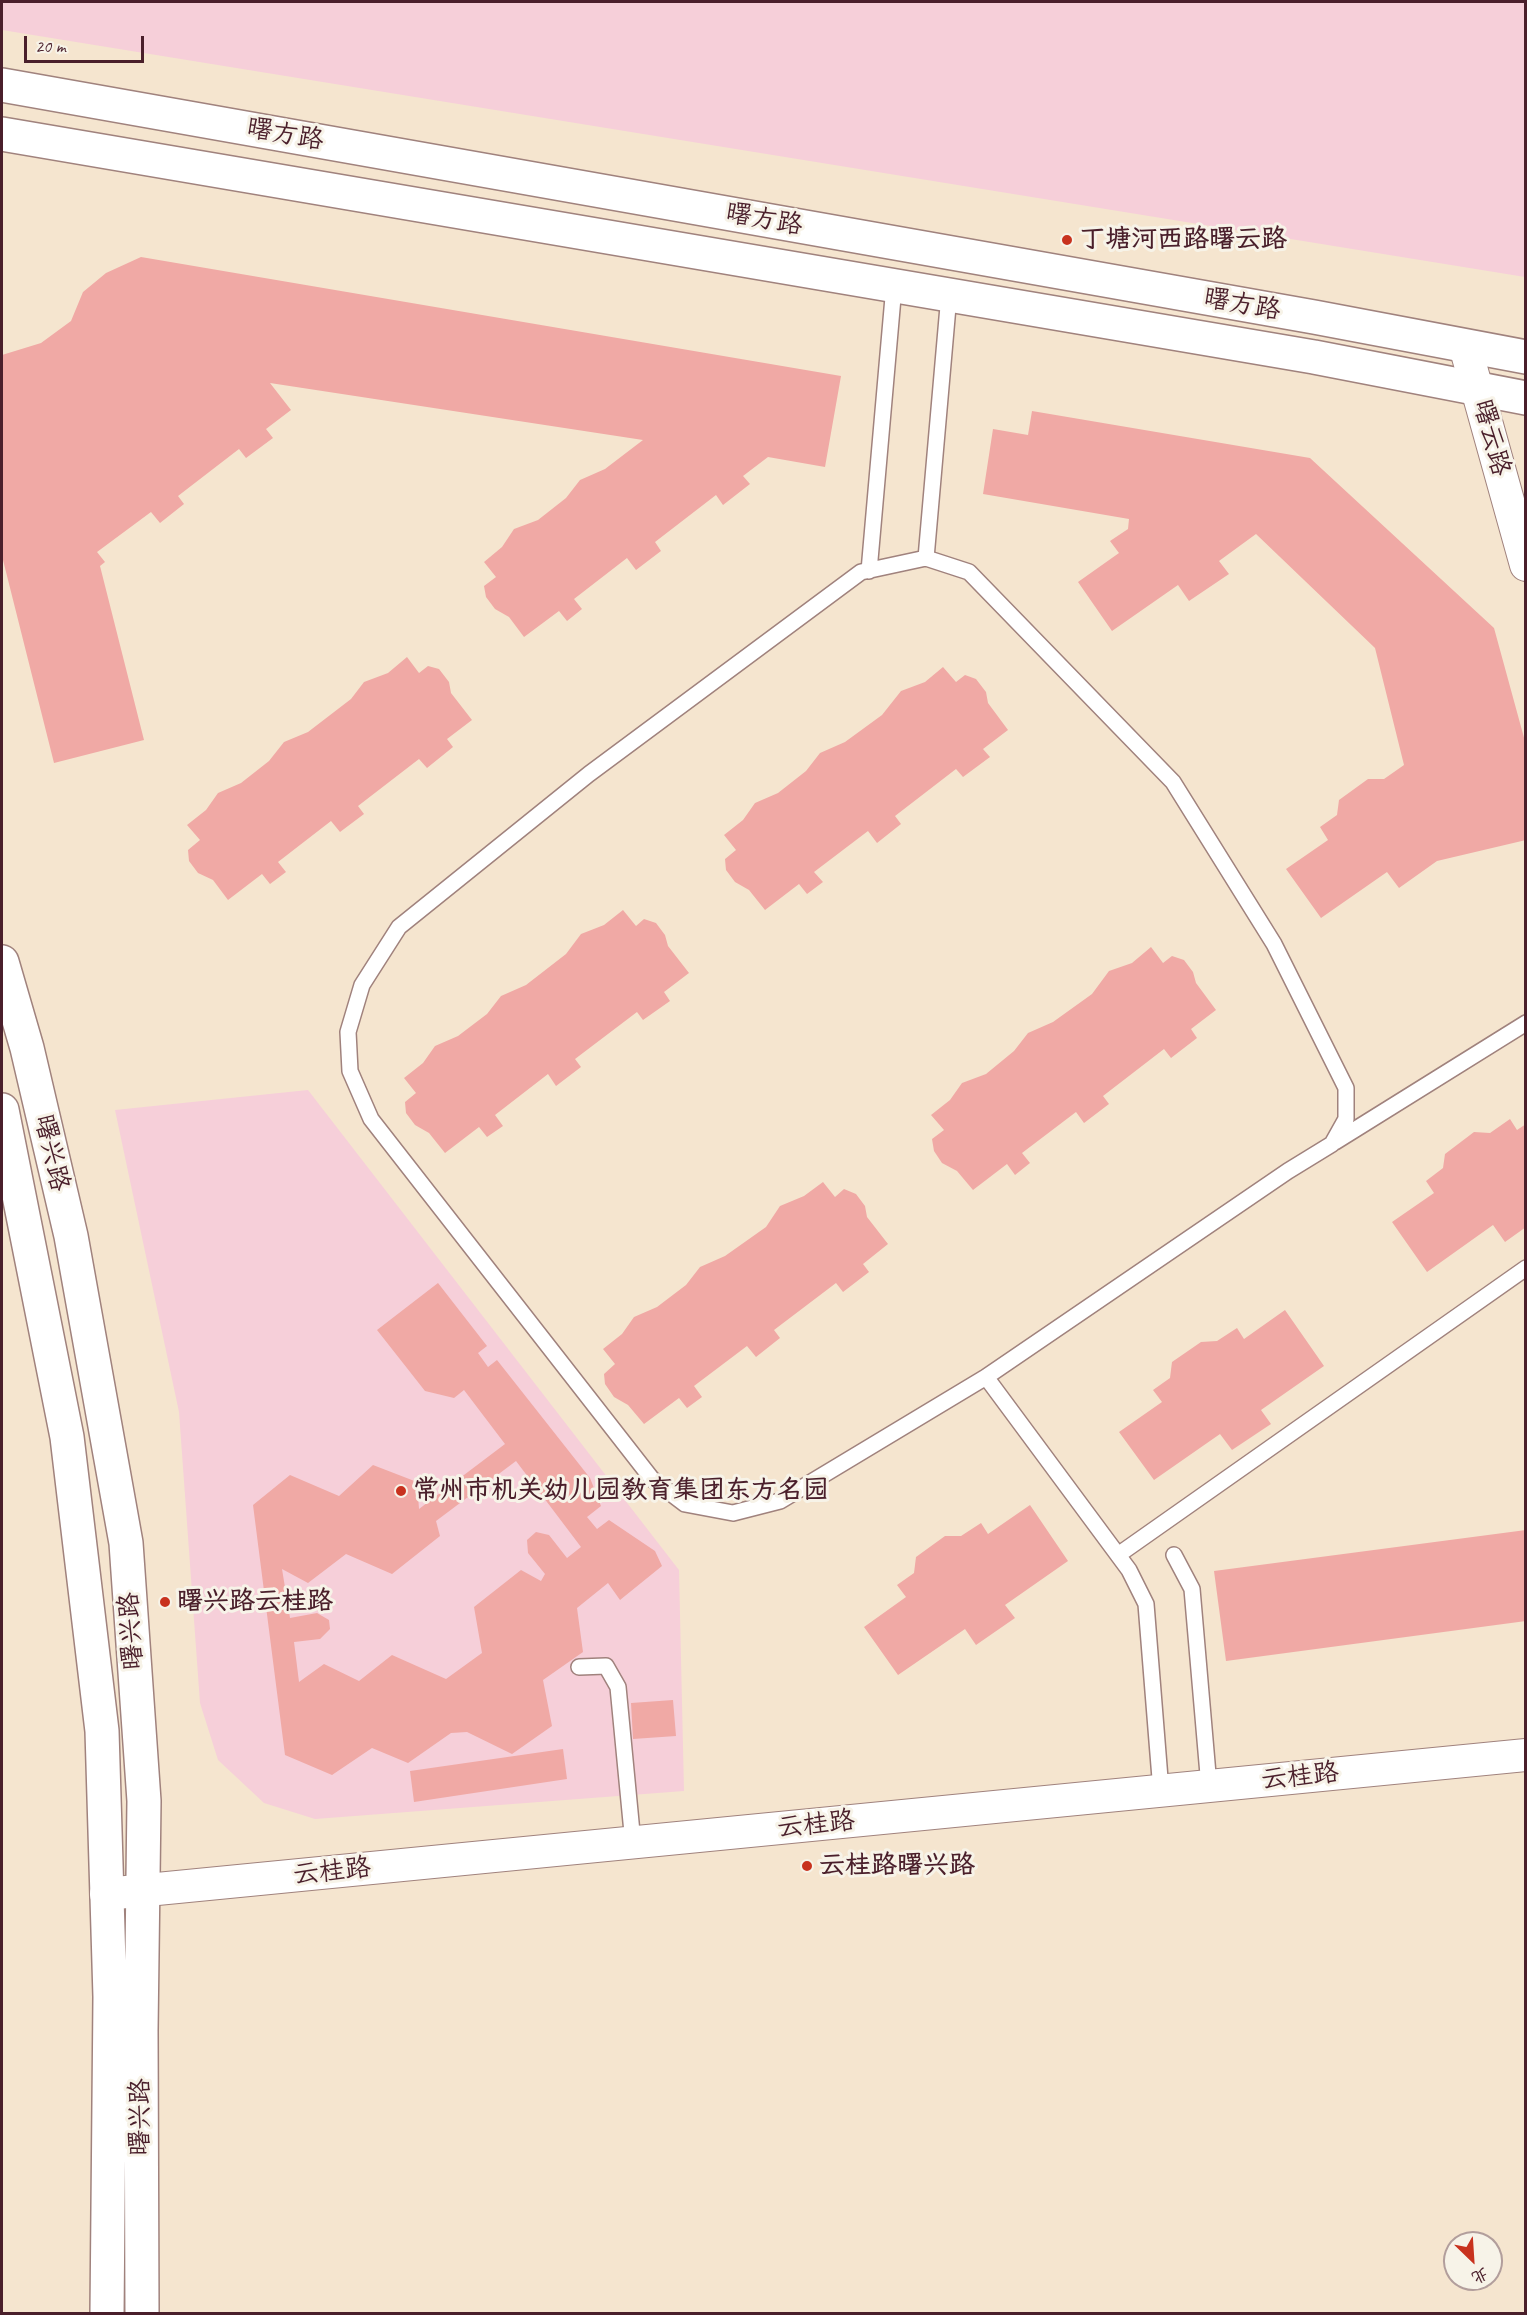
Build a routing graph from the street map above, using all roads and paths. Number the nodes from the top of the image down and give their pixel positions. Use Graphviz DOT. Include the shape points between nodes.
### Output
graph roads {
  1 [pos="2,85"];
  2 [pos="2,134"];
  3 [pos="894,286"];
  4 [pos="949,295"];
  5 [pos="1465,346"];
  6 [pos="1526,357"];
  7 [pos="1477,389"];
  8 [pos="1526,398"];
  9 [pos="926,558"];
  10 [pos="1526,565"];
  11 [pos="869,571"];
  12 [pos="2,962"];
  13 [pos="1526,1023"];
  14 [pos="2,1110"];
  15 [pos="1332,1144"];
  16 [pos="1526,1268"];
  17 [pos="986,1377"];
  18 [pos="1118,1555"];
  19 [pos="1174,1555"];
  20 [pos="579,1667"];
  21 [pos="1526,1755"];
  22 [pos="1209,1786"];
  23 [pos="1161,1791"];
  24 [pos="633,1843"];
  25 [pos="144,1891"];
  26 [pos="106,1894"];
  27 [pos="107,2313"];
  28 [pos="142,2313"];
  1 -- 5 [label="street, 曙方路"];
  2 -- 3 [label="street, 曙方路"];
  3 -- 4 [label="street, 曙方路"];
  3 -- 11 [label="lane"];
  4 -- 7 [label="street, 曙方路"];
  4 -- 9 [label="lane"];
  5 -- 6 [label="street, 曙方路"];
  5 -- 7 [label="street, 曙云路"];
  7 -- 8 [label="street, 曙方路"];
  7 -- 10 [label="street, 曙云路"];
  9 -- 11 [label="lane"];
  9 -- 15 [label="lane" via="969,572 1173,782 1274,944 1346,1088 1346,1119"];
  11 -- 17 [label="lane" via="861,572 589,774 399,927 362,985 348,1032 350,1071 371,1119 652,1479 685,1504 733,1513 780,1501"];
  12 -- 25 [label="street, 曙兴路" via="27,1048 71,1236 126,1543 144,1801"];
  13 -- 15 [label="lane"];
  14 -- 26 [label="street, 曙兴路" via="68,1437 102,1731"];
  15 -- 17 [label="lane"];
  16 -- 18 [label="lane"];
  17 -- 18 [label="lane"];
  18 -- 23 [label="lane" via="1146,1604"];
  19 -- 22 [label="lane" via="1192,1589"];
  20 -- 24 [label="lane" via="606,1666 618,1687"];
  21 -- 22 [label="street, 云桂路"];
  22 -- 23 [label="street, 云桂路"];
  23 -- 24 [label="street, 云桂路"];
  24 -- 25 [label="street, 云桂路"];
  25 -- 26 [label="street, 云桂路"];
  25 -- 28 [label="street, 曙兴路"];
  26 -- 27 [label="street, 曙兴路" via="110,1997"];
}
